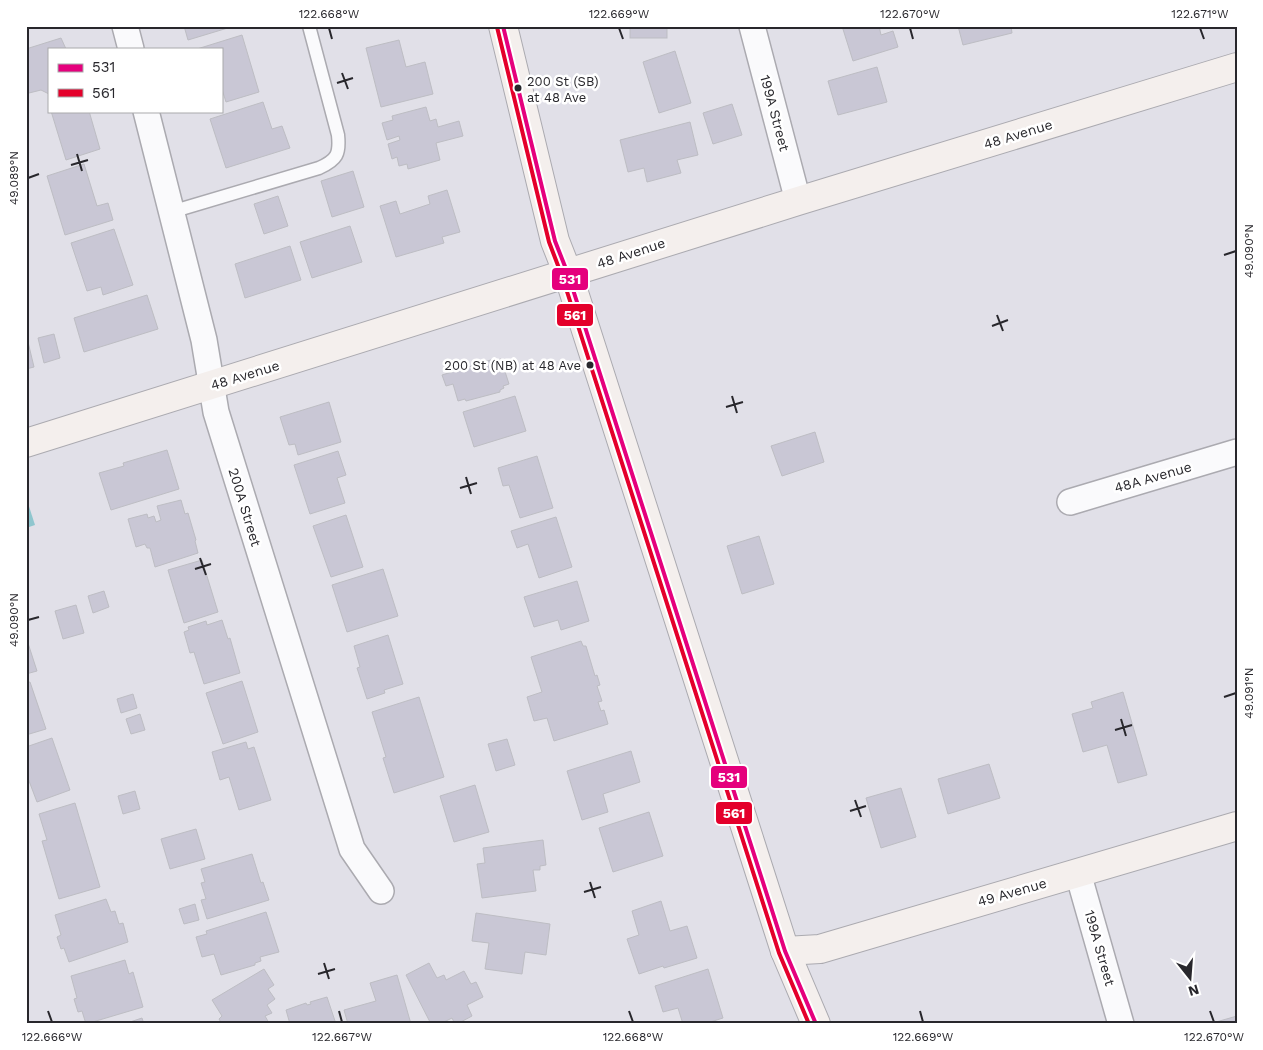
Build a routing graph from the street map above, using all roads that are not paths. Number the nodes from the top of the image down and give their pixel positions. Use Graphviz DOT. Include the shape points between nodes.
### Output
graph roads {
  1 [pos="125,26"];
  2 [pos="309,26"];
  3 [pos="503,26"];
  4 [pos="752,26"];
  5 [pos="131,48"];
  6 [pos="1237,67"];
  7 [pos="146,112"];
  8 [pos="798,201"];
  9 [pos="171,212"];
  10 [pos="568,274"];
  11 [pos="211,385"];
  12 [pos="26,443"];
  13 [pos="1237,452"];
  14 [pos="1070,502"];
  15 [pos="1237,826"];
  16 [pos="1078,873"];
  17 [pos="381,891"];
  18 [pos="786,951"];
  19 [pos="798,1024"];
  20 [pos="816,1024"];
  21 [pos="1121,1024"];
  1 -- 5 [label="street"];
  2 -- 9 [label="lane" via="338,135 336,156 319,168"];
  3 -- 10 [label="street" via="553,234"];
  4 -- 8 [label="street, 199A Street"];
  6 -- 8 [label="street, 48 Avenue"];
  7 -- 9 [label="street, 200A Street"];
  8 -- 10 [label="street, 48 Avenue"];
  9 -- 11 [label="street, 200A Street" via="204,340"];
  10 -- 11 [label="street, 48 Avenue"];
  10 -- 18 [label="street"];
  11 -- 12 [label="street, 48 Avenue"];
  11 -- 17 [label="street, 200A Street" via="222,433 352,849"];
  13 -- 14 [label="street, 48A Avenue"];
  15 -- 16 [label="street, 49 Avenue"];
  16 -- 18 [label="street, 49 Avenue" via="820,949"];
  16 -- 21 [label="street, 199A Street"];
  18 -- 19 [label="street"];
  18 -- 20 [label="street"];
}
